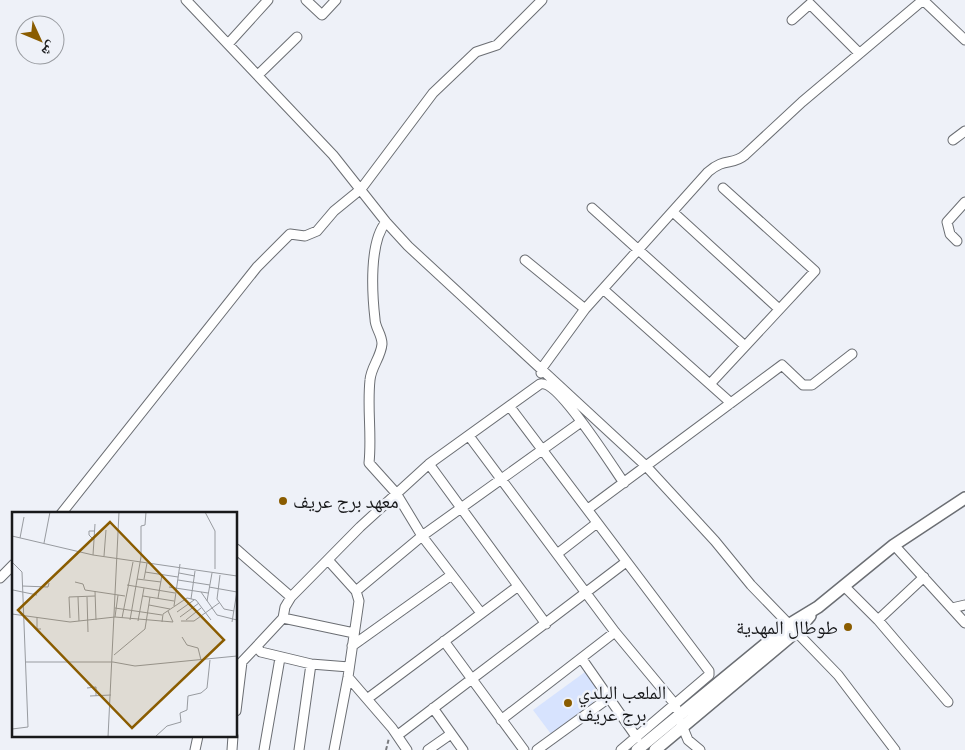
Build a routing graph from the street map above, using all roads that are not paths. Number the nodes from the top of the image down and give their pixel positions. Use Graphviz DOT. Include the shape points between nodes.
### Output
graph roads {
  1 [pos="186,0"];
  2 [pos="268,0"];
  3 [pos="306,0"];
  4 [pos="336,0"];
  5 [pos="542,0"];
  6 [pos="923,0"];
  7 [pos="792,20"];
  8 [pos="297,37"];
  9 [pos="965,40"];
  10 [pos="229,44"];
  11 [pos="859,53"];
  12 [pos="258,75"];
  13 [pos="965,131"];
  14 [pos="953,140"];
  15 [pos="723,188"];
  16 [pos="361,189"];
  17 [pos="965,202"];
  18 [pos="592,208"];
  19 [pos="673,212"];
  20 [pos="386,222"];
  21 [pos="957,241"];
  22 [pos="639,249"];
  23 [pos="525,260"];
  24 [pos="603,289"];
  25 [pos="584,308"];
  26 [pos="779,309"];
  27 [pos="745,346"];
  28 [pos="852,354"];
  29 [pos="542,368"];
  30 [pos="541,383"];
  31 [pos="710,384"];
  32 [pos="731,403"];
  33 [pos="510,407"];
  34 [pos="581,422"];
  35 [pos="470,436"];
  36 [pos="543,449"];
  37 [pos="429,464"];
  38 [pos="646,466"];
  39 [pos="500,478"];
  40 [pos="624,483"];
  41 [pos="396,493"];
  42 [pos="965,498"];
  43 [pos="459,508"];
  44 [pos="588,509"];
  45 [pos="63,512"];
  46 [pos="597,523"];
  47 [pos="422,536"];
  48 [pos="894,545"];
  49 [pos="238,551"];
  50 [pos="557,554"];
  51 [pos="328,560"];
  52 [pos="626,562"];
  53 [pos="12,569"];
  54 [pos="450,576"];
  55 [pos="924,577"];
  56 [pos="0,578"];
  57 [pos="844,586"];
  58 [pos="517,587"];
  59 [pos="356,591"];
  60 [pos="586,592"];
  61 [pos="291,598"];
  62 [pos="965,605"];
  63 [pos="952,608"];
  64 [pos="481,613"];
  65 [pos="283,618"];
  66 [pos="878,620"];
  67 [pos="965,623"];
  68 [pos="546,624"];
  69 [pos="794,628"];
  70 [pos="615,632"];
  71 [pos="354,633"];
  72 [pos="444,641"];
  73 [pos="352,646"];
  74 [pos="256,647"];
  75 [pos="280,658"];
  76 [pos="582,659"];
  77 [pos="312,664"];
  78 [pos="239,665"];
  79 [pos="349,667"];
  80 [pos="348,677"];
  81 [pos="471,678"];
  82 [pos="238,680"];
  83 [pos="610,697"];
  84 [pos="367,699"];
  85 [pos="948,702"];
  86 [pos="674,703"];
  87 [pos="433,708"];
  88 [pos="501,720"];
  89 [pos="681,721"];
  90 [pos="451,734"];
  91 [pos="398,735"];
  92 [pos="637,738"];
  93 [pos="264,750"];
  94 [pos="299,750"];
  95 [pos="334,750"];
  96 [pos="408,750"];
  97 [pos="428,750"];
  98 [pos="463,750"];
  99 [pos="524,750"];
  100 [pos="537,750"];
  101 [pos="620,750"];
  102 [pos="637,750"];
  103 [pos="655,750"];
  104 [pos="700,750"];
  105 [pos="895,750"];
  1 -- 10 [label="street"];
  2 -- 10 [label="street"];
  3 -- 4 [label="street" via="322,15"];
  5 -- 16 [label="street" via="497,45 476,52 433,93"];
  6 -- 9 [label="street"];
  6 -- 11 [label="street"];
  7 -- 11 [label="street" via="810,4"];
  8 -- 12 [label="street"];
  10 -- 12 [label="street"];
  11 -- 19 [label="street" via="740,159 719,162"];
  12 -- 16 [label="street"];
  13 -- 14 [label="street"];
  15 -- 26 [label="street" via="814,271"];
  16 -- 20 [label="street"];
  16 -- 45 [label="street" via="313,234 290,234 257,267"];
  17 -- 21 [label="street" via="947,222 950,234"];
  18 -- 22 [label="street"];
  19 -- 22 [label="street"];
  19 -- 26 [label="street"];
  20 -- 29 [label="street" via="465,302"];
  20 -- 41 [label="street" via="379,232 375,248 375,321 382,342 370,377 368,420 372,444 370,463"];
  22 -- 24 [label="street"];
  22 -- 27 [label="street"];
  23 -- 25 [label="street"];
  24 -- 25 [label="street"];
  24 -- 31 [label="street"];
  25 -- 29 [label="street"];
  26 -- 27 [label="street"];
  27 -- 31 [label="street"];
  28 -- 32 [label="street" via="812,385 803,385 782,365"];
  29 -- 30 [label="street"];
  29 -- 38 [label="street"];
  30 -- 33 [label="street"];
  30 -- 34 [label="street" via="556,391"];
  31 -- 32 [label="street"];
  32 -- 38 [label="street"];
  33 -- 35 [label="street"];
  33 -- 36 [label="street"];
  34 -- 36 [label="street"];
  34 -- 40 [label="street"];
  35 -- 37 [label="street"];
  35 -- 39 [label="street"];
  36 -- 39 [label="street"];
  36 -- 44 [label="street"];
  37 -- 41 [label="street"];
  37 -- 43 [label="street"];
  38 -- 40 [label="street"];
  38 -- 69 [label="street"];
  39 -- 43 [label="street"];
  39 -- 50 [label="street"];
  40 -- 44 [label="street"];
  41 -- 47 [label="street"];
  41 -- 51 [label="street"];
  42 -- 48 [label="main road"];
  43 -- 47 [label="street"];
  43 -- 58 [label="street"];
  44 -- 46 [label="street"];
  46 -- 50 [label="street"];
  46 -- 52 [label="street"];
  47 -- 54 [label="street"];
  47 -- 59 [label="street"];
  48 -- 55 [label="street"];
  48 -- 57 [label="main road"];
  49 -- 61 [label="street"];
  50 -- 60 [label="street"];
  51 -- 59 [label="street"];
  51 -- 61 [label="street"];
  52 -- 60 [label="street"];
  52 -- 86 [label="street" via="709,671 709,675"];
  53 -- 56 [label="street"];
  54 -- 64 [label="street"];
  54 -- 73 [label="street"];
  55 -- 63 [label="street"];
  55 -- 66 [label="street"];
  57 -- 66 [label="street"];
  57 -- 69 [label="main road"];
  58 -- 64 [label="street"];
  58 -- 68 [label="street"];
  59 -- 71 [label="street" via="358,606"];
  60 -- 68 [label="street"];
  60 -- 70 [label="street"];
  61 -- 65 [label="street"];
  62 -- 63 [label="street"];
  63 -- 67 [label="street"];
  64 -- 72 [label="street"];
  65 -- 71 [label="street"];
  65 -- 74 [label="street"];
  66 -- 85 [label="street"];
  68 -- 81 [label="street"];
  69 -- 89 [label="main road"];
  69 -- 105 [label="street" via="838,675"];
  70 -- 76 [label="street"];
  70 -- 86 [label="street"];
  71 -- 73 [label="street"];
  72 -- 81 [label="street"];
  72 -- 84 [label="street"];
  73 -- 79 [label="street"];
  74 -- 75 [label="street"];
  74 -- 78 [label="street"];
  75 -- 77 [label="street"];
  75 -- 93 [label="street"];
  76 -- 83 [label="street"];
  76 -- 88 [label="street"];
  77 -- 79 [label="street"];
  77 -- 94 [label="street"];
  78 -- 82 [label="street"];
  79 -- 80 [label="street"];
  80 -- 84 [label="street"];
  80 -- 95 [label="street"];
  81 -- 87 [label="street"];
  81 -- 88 [label="street"];
  83 -- 92 [label="street"];
  83 -- 100 [label="street"];
  84 -- 91 [label="street"];
  86 -- 89 [label="street"];
  86 -- 92 [label="street"];
  87 -- 90 [label="street"];
  87 -- 91 [label="street"];
  88 -- 99 [label="street"];
  89 -- 102 [label="main road"];
  89 -- 103 [label="main road"];
  89 -- 104 [label="street" via="688,740"];
  90 -- 97 [label="street"];
  90 -- 98 [label="street"];
  91 -- 96 [label="street"];
  92 -- 101 [label="street"];
}
